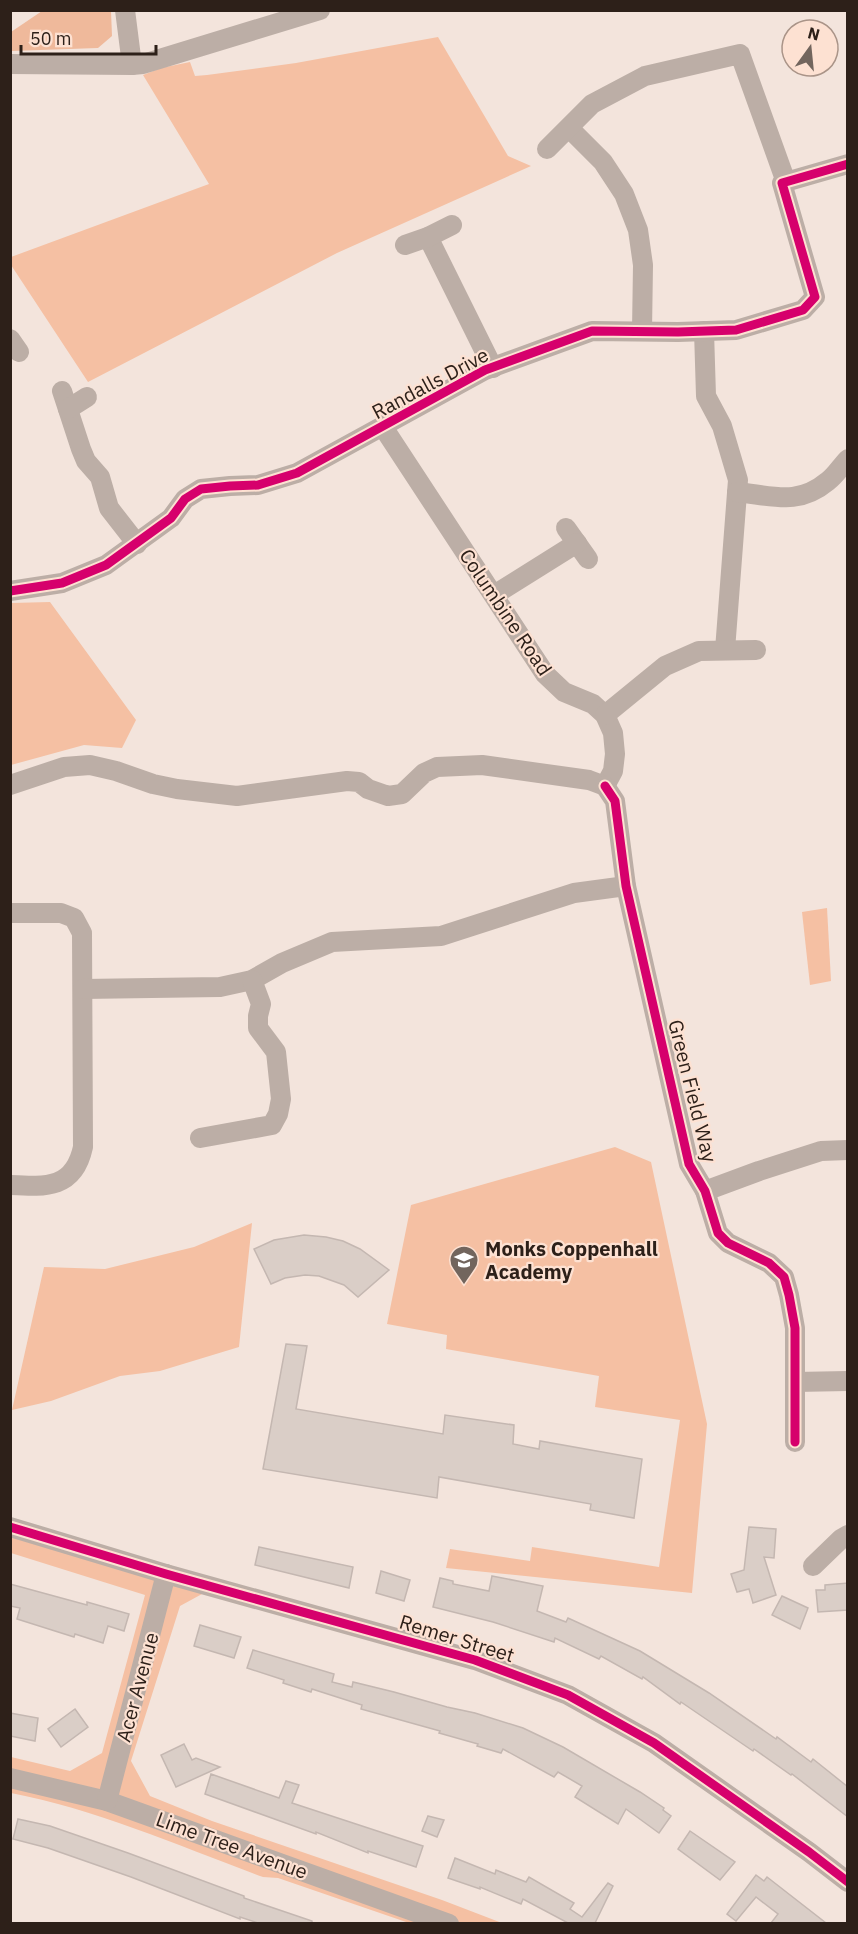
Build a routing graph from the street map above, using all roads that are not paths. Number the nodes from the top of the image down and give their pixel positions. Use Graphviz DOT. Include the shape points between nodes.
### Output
graph roads {
  1 [pos="125,10"];
  2 [pos="320,10"];
  3 [pos="10,64"];
  4 [pos="132,65"];
  5 [pos="568,128"];
  6 [pos="547,149"];
  7 [pos="848,164"];
  8 [pos="786,182"];
  9 [pos="452,225"];
  10 [pos="428,237"];
  11 [pos="405,245"];
  12 [pos="642,331"];
  13 [pos="705,331"];
  14 [pos="493,368"];
  15 [pos="87,397"];
  16 [pos="383,427"];
  17 [pos="848,459"];
  18 [pos="737,492"];
  19 [pos="577,543"];
  20 [pos="137,544"];
  21 [pos="10,591"];
  22 [pos="494,595"];
  23 [pos="725,650"];
  24 [pos="756,650"];
  25 [pos="605,715"];
  26 [pos="10,786"];
  27 [pos="605,786"];
  28 [pos="626,886"];
  29 [pos="10,913"];
  30 [pos="252,980"];
  31 [pos="83,989"];
  32 [pos="200,1137"];
  33 [pos="848,1150"];
  34 [pos="10,1185"];
  35 [pos="705,1191"];
  36 [pos="848,1381"];
  37 [pos="795,1383"];
  38 [pos="795,1442"];
  39 [pos="10,1527"];
  40 [pos="848,1535"];
  41 [pos="813,1566"];
  42 [pos="166,1574"];
  43 [pos="10,1778"];
  44 [pos="107,1801"];
  45 [pos="848,1882"];
  46 [pos="449,1923"];
  1 -- 4 [label="street"];
  2 -- 4 [label="street"];
  3 -- 4 [label="street"];
  5 -- 6 [label="street"];
  5 -- 8 [label="street" via="592,104 645,76 740,54"];
  5 -- 12 [label="street" via="603,162 624,194 638,230 643,265"];
  7 -- 8 [label="street"];
  8 -- 13 [label="street, Randalls Drive" via="782,183 815,297 803,310 736,330"];
  9 -- 10 [label="street"];
  10 -- 11 [label="street"];
  10 -- 14 [label="street"];
  12 -- 13 [label="street, Randalls Drive"];
  12 -- 14 [label="street, Randalls Drive" via="592,331"];
  13 -- 18 [label="street" via="706,396 731,453"];
  14 -- 16 [label="street, Randalls Drive"];
  15 -- 20 [label="street" via="65,400 81,449 100,477 109,508"];
  16 -- 20 [label="street, Randalls Drive" via="297,473 258,485 201,489"];
  16 -- 22 [label="street, Columbine Road"];
  17 -- 18 [label="street" via="812,493 796,498"];
  18 -- 23 [label="street"];
  19 -- 22 [label="street"];
  20 -- 21 [label="street, Randalls Drive" via="106,565 62,583"];
  22 -- 25 [label="street, Columbine Road" via="545,674 564,692 593,704"];
  23 -- 24 [label="street"];
  23 -- 25 [label="street" via="699,651 664,666"];
  25 -- 27 [label="street" via="613,733 615,754 613,771"];
  26 -- 27 [label="street" via="64,767 90,765 169,788 237,796 347,782 359,782 388,796 402,794 424,773 437,767 482,765 589,780"];
  27 -- 28 [label="street, Green Field Way" via="615,801"];
  28 -- 30 [label="street" via="574,893 441,936 333,942"];
  28 -- 35 [label="street, Green Field Way" via="689,1164"];
  29 -- 31 [label="street" via="61,913 74,918 82,933"];
  30 -- 31 [label="street" via="220,987"];
  30 -- 32 [label="street" via="261,1004 258,1028 276,1052 281,1099 278,1114 272,1125"];
  31 -- 34 [label="street" via="83,1147 79,1164 66,1178 44,1186"];
  33 -- 35 [label="street" via="821,1151"];
  35 -- 37 [label="street, Green Field Way" via="718,1233 728,1243 769,1263 784,1277 795,1328"];
  36 -- 37 [label="street"];
  37 -- 38 [label="street, Green Field Way"];
  39 -- 42 [label="street, Remer Street"];
  40 -- 41 [label="street"];
  42 -- 44 [label="street, Acer Avenue"];
  42 -- 45 [label="street, Remer Street" via="475,1660 568,1695 654,1743"];
  43 -- 44 [label="street, Lime Tree Avenue"];
  44 -- 46 [label="street, Lime Tree Avenue"];
}
